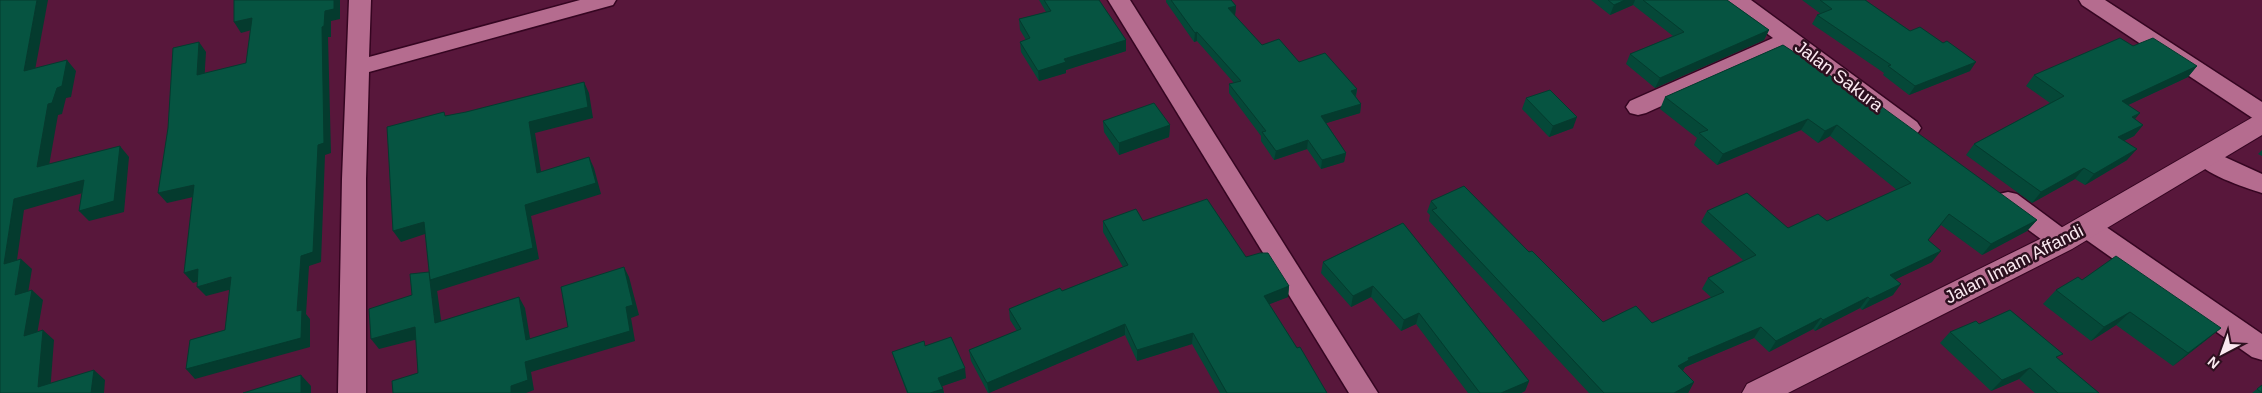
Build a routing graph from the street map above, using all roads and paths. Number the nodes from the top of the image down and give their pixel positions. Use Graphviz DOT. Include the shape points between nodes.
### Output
graph roads {
  1 [pos="360,0"];
  2 [pos="605,0"];
  3 [pos="1119,0"];
  4 [pos="1736,0"];
  5 [pos="2090,0"];
  6 [pos="1790,39"];
  7 [pos="359,67"];
  8 [pos="1638,107"];
  9 [pos="2262,114"];
  10 [pos="2262,123"];
  11 [pos="1926,140"];
  12 [pos="2206,157"];
  13 [pos="2262,184"];
  14 [pos="1990,188"];
  15 [pos="2087,227"];
  16 [pos="2062,241"];
  17 [pos="2262,349"];
  18 [pos="352,393"];
  19 [pos="1364,393"];
  20 [pos="1758,393"];
  1 -- 7 [label="street"];
  2 -- 7 [label="street"];
  3 -- 19 [label="street"];
  4 -- 6 [label="street, Jalan Sakura"];
  5 -- 9 [label="street"];
  6 -- 8 [label="street"];
  6 -- 11 [label="street, Jalan Sakura"];
  7 -- 18 [label="street" via="354,179"];
  10 -- 12 [label="street, Jalan Imam Affandi"];
  12 -- 13 [label="street"];
  12 -- 15 [label="street, Jalan Imam Affandi"];
  14 -- 16 [label="street"];
  15 -- 16 [label="street, Jalan Imam Affandi"];
  15 -- 17 [label="street"];
  16 -- 20 [label="street, Jalan Imam Affandi"];
}
